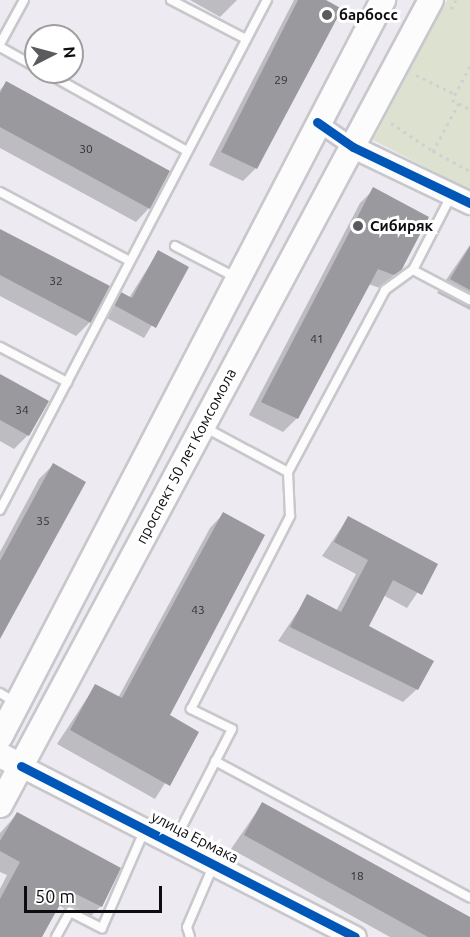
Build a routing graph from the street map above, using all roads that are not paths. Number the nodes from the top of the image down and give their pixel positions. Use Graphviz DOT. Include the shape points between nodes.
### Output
graph roads {
  1 [pos="24,0"];
  2 [pos="171,0"];
  3 [pos="267,0"];
  4 [pos="383,0"];
  5 [pos="439,9"];
  6 [pos="246,39"];
  7 [pos="0,45"];
  8 [pos="24,60"];
  9 [pos="67,84"];
  10 [pos="317,122"];
  11 [pos="353,147"];
  12 [pos="187,151"];
  13 [pos="0,192"];
  14 [pos="461,198"];
  15 [pos="175,246"];
  16 [pos="130,261"];
  17 [pos="413,270"];
  18 [pos="237,278"];
  19 [pos="470,300"];
  20 [pos="0,347"];
  21 [pos="67,382"];
  22 [pos="202,425"];
  23 [pos="288,472"];
  24 [pos="0,510"];
  25 [pos="9,698"];
  26 [pos="0,737"];
  27 [pos="0,755"];
  28 [pos="214,760"];
  29 [pos="21,766"];
  30 [pos="0,805"];
  31 [pos="145,828"];
  32 [pos="174,842"];
  33 [pos="214,864"];
  34 [pos="470,898"];
  35 [pos="56,937"];
  36 [pos="190,937"];
  37 [pos="354,937"];
  1 -- 7 [label="lane"];
  2 -- 6 [label="lane"];
  3 -- 6 [label="lane"];
  4 -- 10 [label="main road"];
  5 -- 11 [label="main road, проспект 50 лет Комсомола"];
  6 -- 12 [label="lane"];
  7 -- 8 [label="lane"];
  9 -- 12 [label="lane"];
  10 -- 11 [label="street"];
  10 -- 18 [label="main road"];
  11 -- 14 [label="street"];
  11 -- 22 [label="main road, проспект 50 лет Комсомола"];
  12 -- 16 [label="lane"];
  13 -- 16 [label="lane"];
  14 -- 17 [label="lane"];
  15 -- 18 [label="lane"];
  16 -- 21 [label="lane"];
  17 -- 19 [label="lane"];
  17 -- 23 [label="lane" via="385,290"];
  18 -- 25 [label="main road"];
  20 -- 21 [label="lane"];
  21 -- 24 [label="lane"];
  22 -- 23 [label="lane"];
  22 -- 29 [label="main road, проспект 50 лет Комсомола"];
  23 -- 28 [label="lane" via="290,516 190,709 232,729"];
  25 -- 26 [label="main road"];
  27 -- 29 [label="main road"];
  28 -- 32 [label="lane"];
  28 -- 34 [label="lane"];
  29 -- 30 [label="main road, проспект 50 лет Комсомола"];
  29 -- 31 [label="street, улица Ермака"];
  31 -- 32 [label="street, улица Ермака"];
  31 -- 35 [label="lane" via="102,928 70,912"];
  32 -- 33 [label="street, улица Ермака"];
  33 -- 36 [label="lane" via="187,927"];
  33 -- 37 [label="street, улица Ермака"];
}
